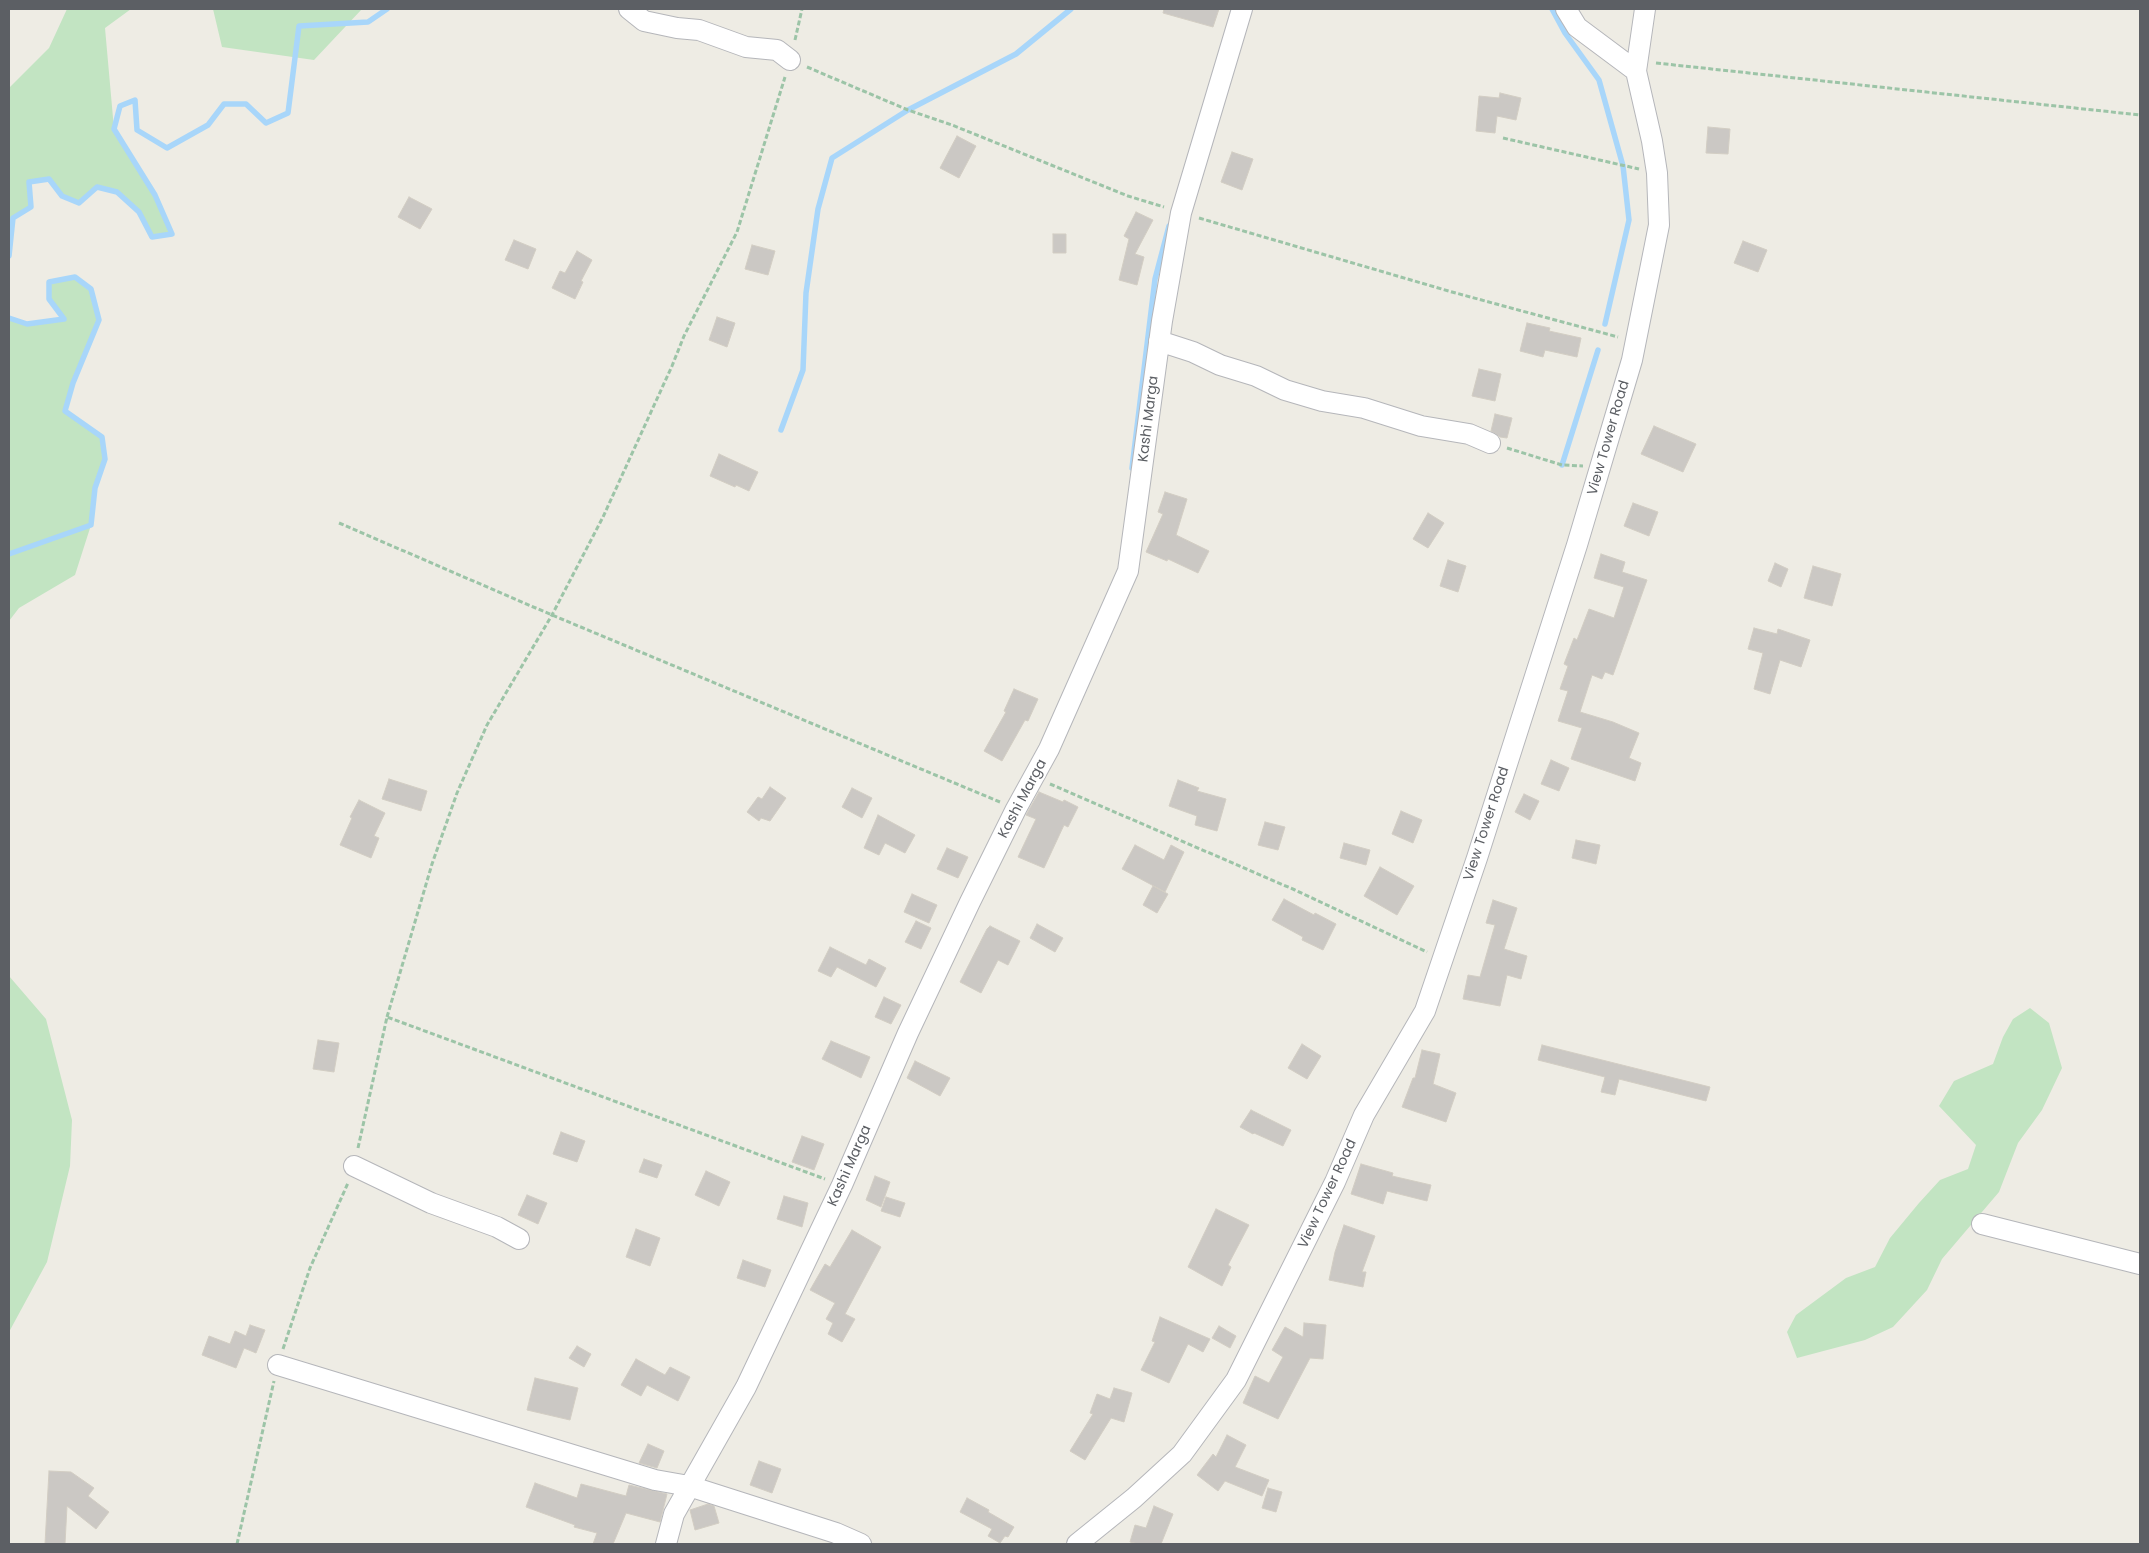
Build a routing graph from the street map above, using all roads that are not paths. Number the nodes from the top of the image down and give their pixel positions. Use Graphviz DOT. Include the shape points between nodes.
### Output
graph roads {
  1 [pos="629,9"];
  2 [pos="1242,9"];
  3 [pos="1566,9"];
  4 [pos="1645,9"];
  5 [pos="790,60"];
  6 [pos="1644,65"];
  7 [pos="1159,341"];
  8 [pos="1490,443"];
  9 [pos="354,1166"];
  10 [pos="1982,1224"];
  11 [pos="519,1239"];
  12 [pos="2140,1264"];
  13 [pos="278,1365"];
  14 [pos="689,1486"];
  15 [pos="666,1544"];
  16 [pos="861,1544"];
  17 [pos="1077,1544"];
  1 -- 5 [label="street" via="644,21 699,30 746,47 778,50"];
  2 -- 7 [label="street, Kashi Marga" via="1181,213"];
  3 -- 6 [label="street" via="1577,27"];
  4 -- 6 [label="street, View Tower Road"];
  6 -- 17 [label="street, View Tower Road" via="1659,225 1636,341 1601,467 1425,1011 1364,1115 1335,1182 1236,1380 1182,1454"];
  7 -- 8 [label="street" via="1256,376 1285,390 1322,401 1364,408 1421,426 1468,434"];
  7 -- 14 [label="street, Kashi Marga" via="1128,571 1035,778 1016,809 908,1033 842,1185 746,1388"];
  9 -- 11 [label="street" via="431,1203 497,1227"];
  10 -- 12 [label="street"];
  13 -- 14 [label="street" via="656,1480"];
  14 -- 15 [label="street, Kashi Marga" via="674,1514"];
  14 -- 16 [label="street"];
}
